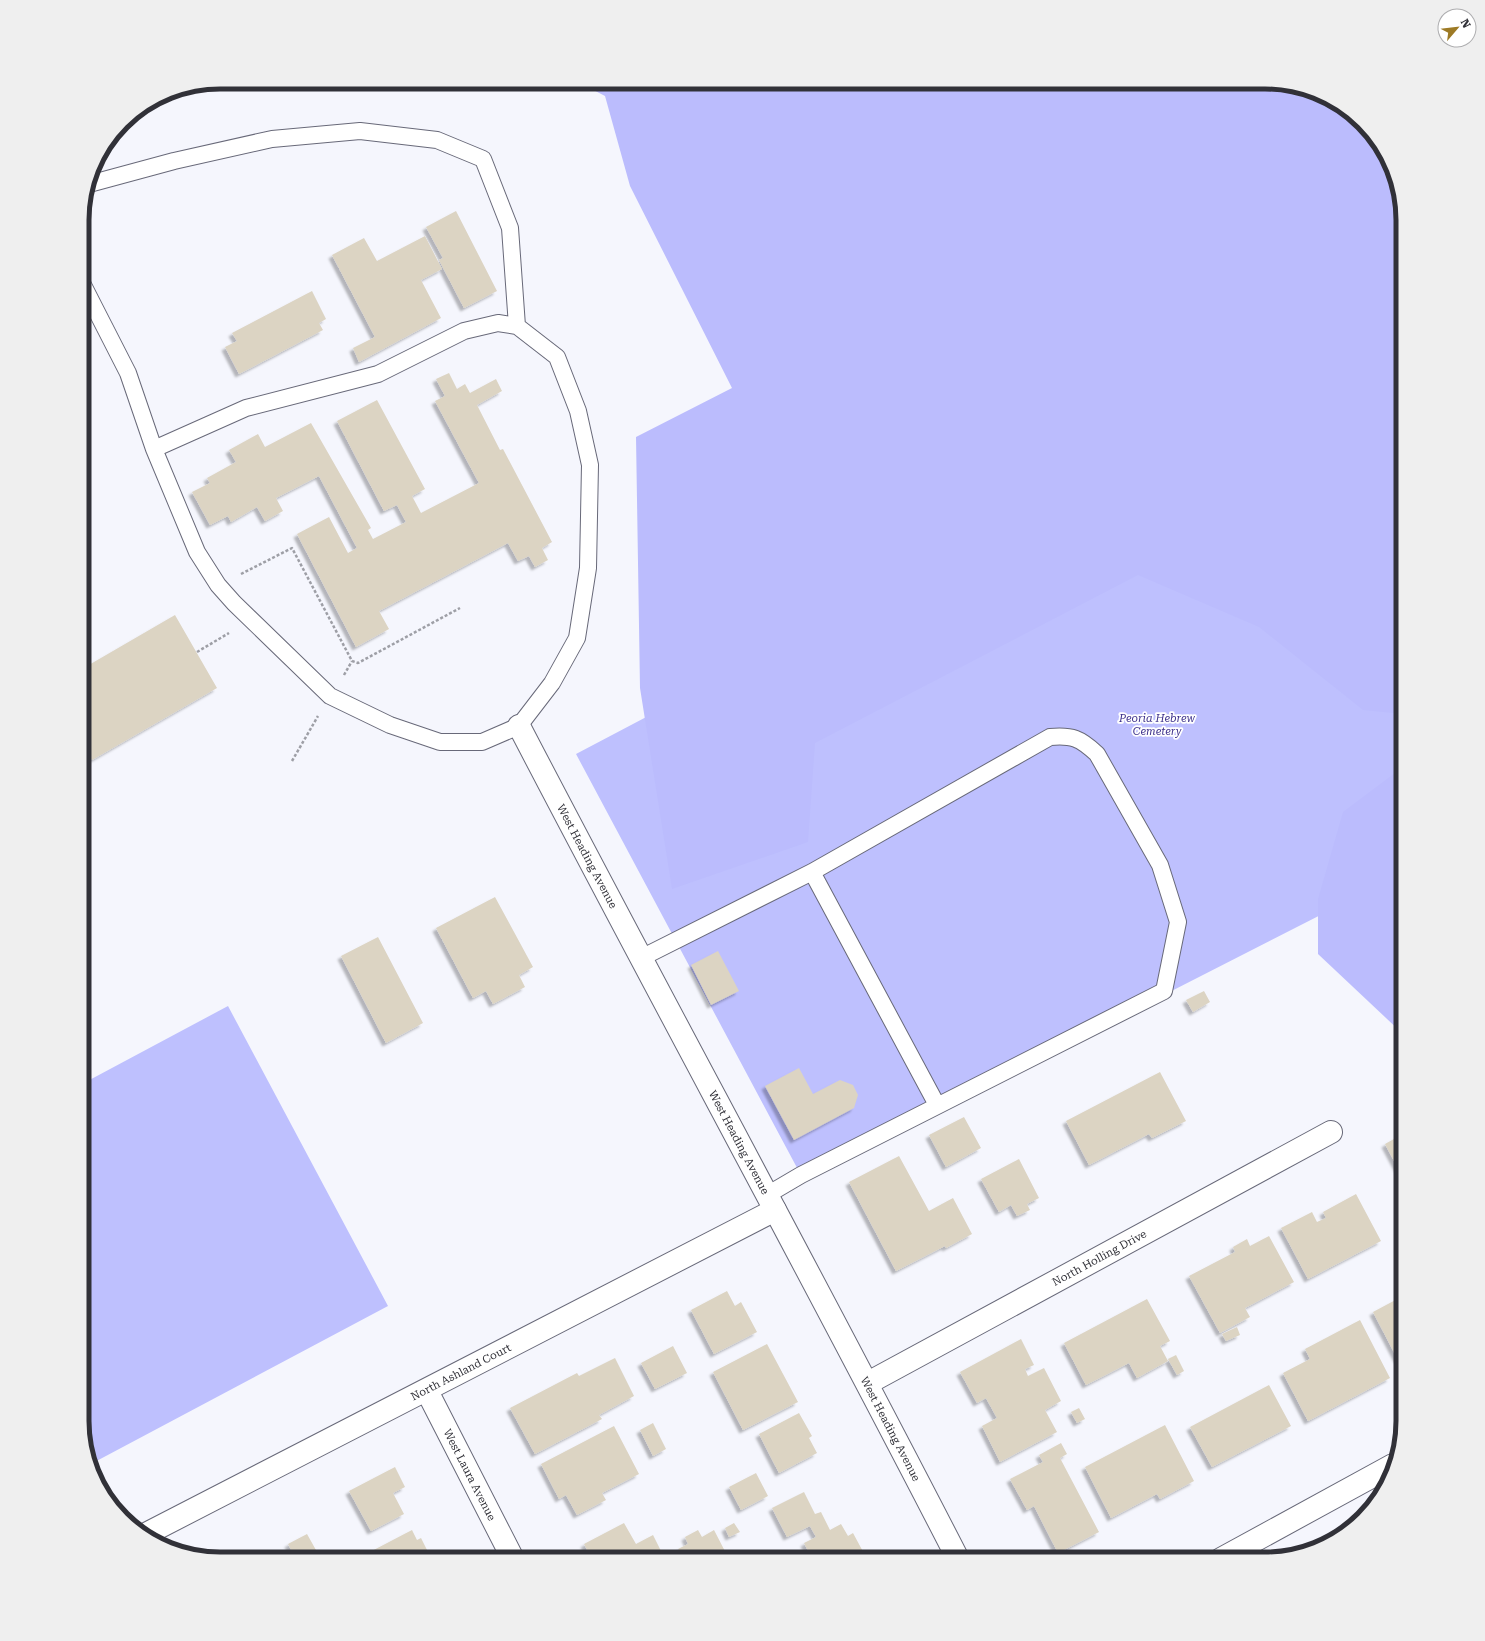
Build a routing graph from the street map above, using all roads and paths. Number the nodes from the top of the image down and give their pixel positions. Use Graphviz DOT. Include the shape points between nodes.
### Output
graph roads {
  1 [pos="94,183"];
  2 [pos="89,297"];
  3 [pos="517,326"];
  4 [pos="154,449"];
  5 [pos="218,585"];
  6 [pos="460,608"];
  7 [pos="251,621"];
  8 [pos="196,652"];
  9 [pos="519,726"];
  10 [pos="812,872"];
  11 [pos="641,958"];
  12 [pos="938,1105"];
  13 [pos="1331,1132"];
  14 [pos="771,1203"];
  15 [pos="868,1383"];
  16 [pos="427,1391"];
  17 [pos="1387,1468"];
  18 [pos="150,1532"];
  19 [pos="509,1552"];
  20 [pos="954,1552"];
  21 [pos="1234,1552"];
  1 -- 3 [label="lane" via="272,139 360,131 437,140 483,159 510,228"];
  2 -- 4 [label="lane" via="128,373"];
  3 -- 4 [label="lane" via="498,323 464,331 378,374 246,408"];
  3 -- 9 [label="lane" via="557,357 578,411 590,465 588,568 577,638 552,683"];
  4 -- 5 [label="lane" via="197,552"];
  5 -- 6 [label="path" via="292,548 352,661 358,663"];
  5 -- 7 [label="lane"];
  7 -- 8 [label="path"];
  7 -- 9 [label="lane" via="330,696 390,725 440,742 482,742"];
  9 -- 11 [label="street, West Heading Avenue"];
  10 -- 11 [label="lane"];
  10 -- 12 [label="lane"];
  10 -- 12 [label="lane" via="1050,737 1067,735 1084,742 1096,754 1160,865 1178,922 1164,991"];
  11 -- 14 [label="street, West Heading Avenue"];
  12 -- 14 [label="lane" via="801,1175"];
  13 -- 15 [label="street, North Holling Drive"];
  14 -- 15 [label="street, West Heading Avenue"];
  14 -- 16 [label="street, North Ashland Court"];
  15 -- 20 [label="street, West Heading Avenue"];
  16 -- 18 [label="street, North Ashland Court"];
  16 -- 19 [label="street, West Laura Avenue"];
  17 -- 21 [label="street"];
}
